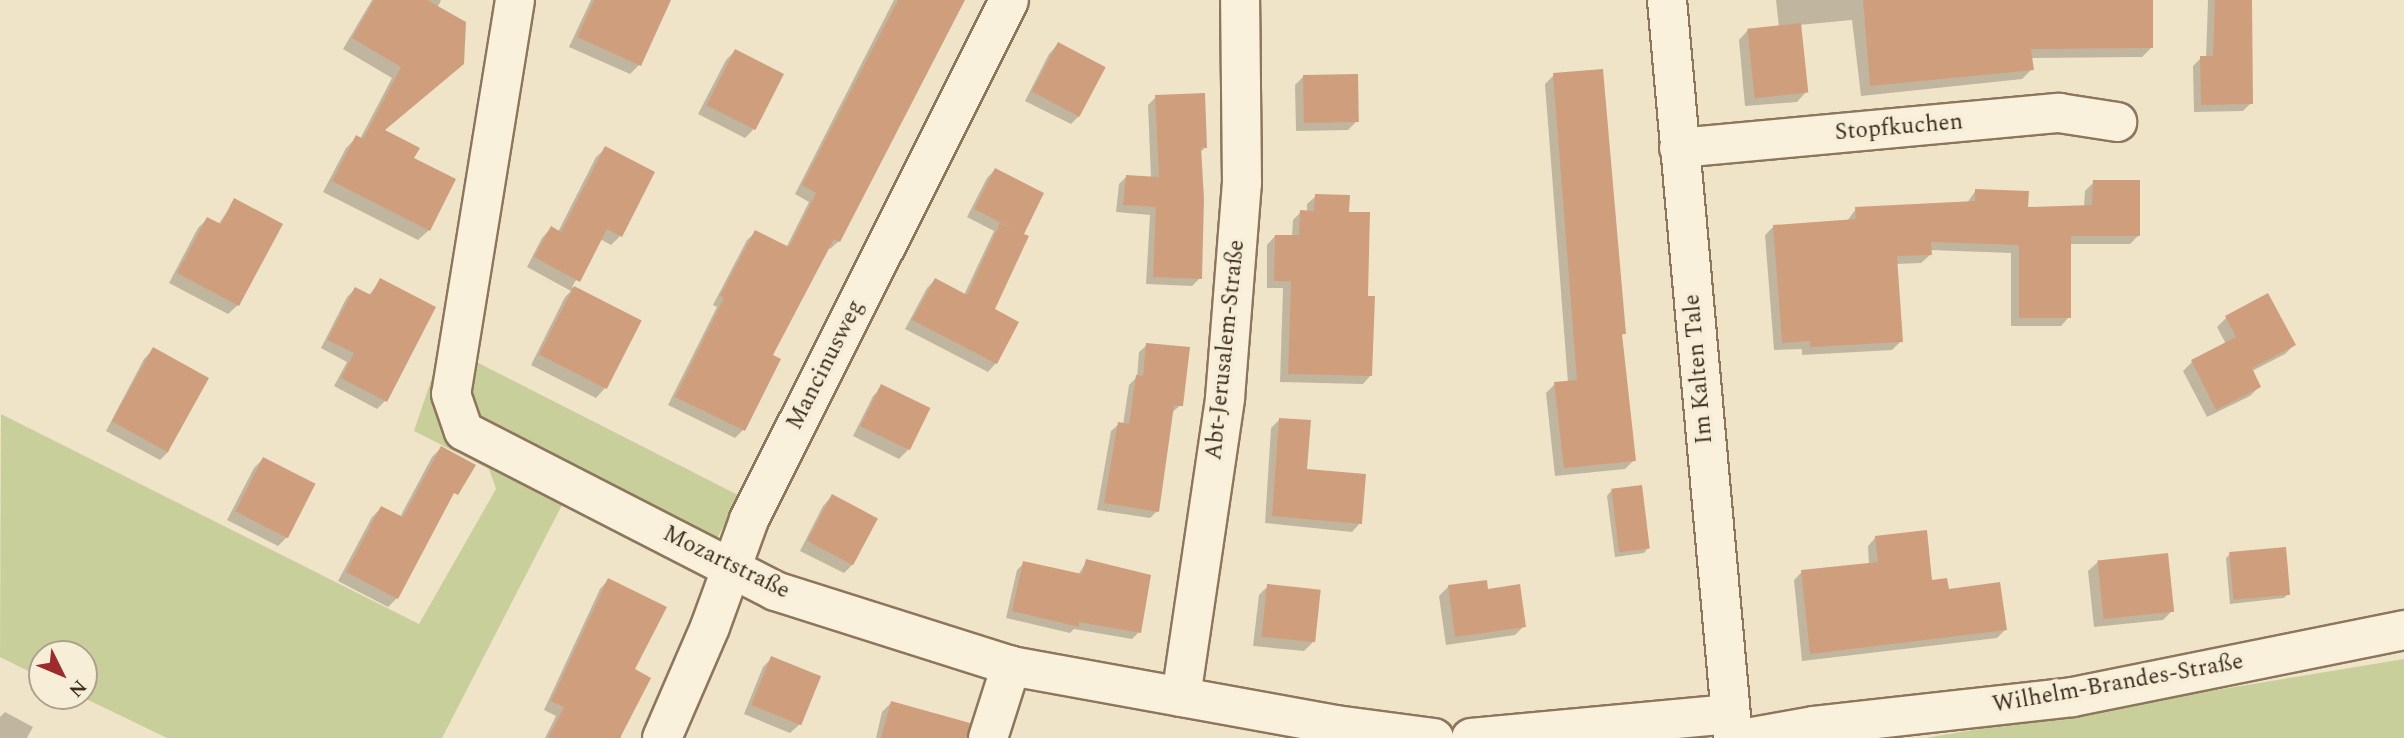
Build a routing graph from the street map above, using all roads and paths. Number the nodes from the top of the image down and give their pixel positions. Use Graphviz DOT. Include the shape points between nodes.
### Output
graph roads {
  1 [pos="514,0"];
  2 [pos="1009,0"];
  3 [pos="1240,0"];
  4 [pos="1667,0"];
  5 [pos="2117,122"];
  6 [pos="1679,148"];
  7 [pos="729,569"];
  8 [pos="2404,629"];
  9 [pos="1011,666"];
  10 [pos="1181,697"];
  11 [pos="1737,730"];
  12 [pos="1335,731"];
  13 [pos="662,738"];
  14 [pos="988,738"];
  15 [pos="1434,738"];
  16 [pos="1471,738"];
  1 -- 7 [label="street, Mozartstraße" via="451,394 464,431"];
  2 -- 7 [label="street, Mancinusweg" via="749,520"];
  3 -- 10 [label="street, Abt-Jerusalem-Straße" via="1242,184 1226,384"];
  4 -- 6 [label="street, Im Kalten Tale"];
  5 -- 6 [label="street, Stopfkuchen" via="2059,113"];
  6 -- 11 [label="street, Im Kalten Tale"];
  7 -- 9 [label="street, Mozartstraße" via="775,591"];
  7 -- 13 [label="street, Mancinusweg" via="710,627"];
  8 -- 11 [label="street, Wilhelm-Brandes-Straße" via="2072,696 1814,726"];
  9 -- 10 [label="street, Mozartstraße"];
  9 -- 14 [label="street"];
  10 -- 12 [label="street, Mozartstraße"];
  11 -- 16 [label="street"];
  12 -- 15 [label="street, Mozartstraße"];
}
